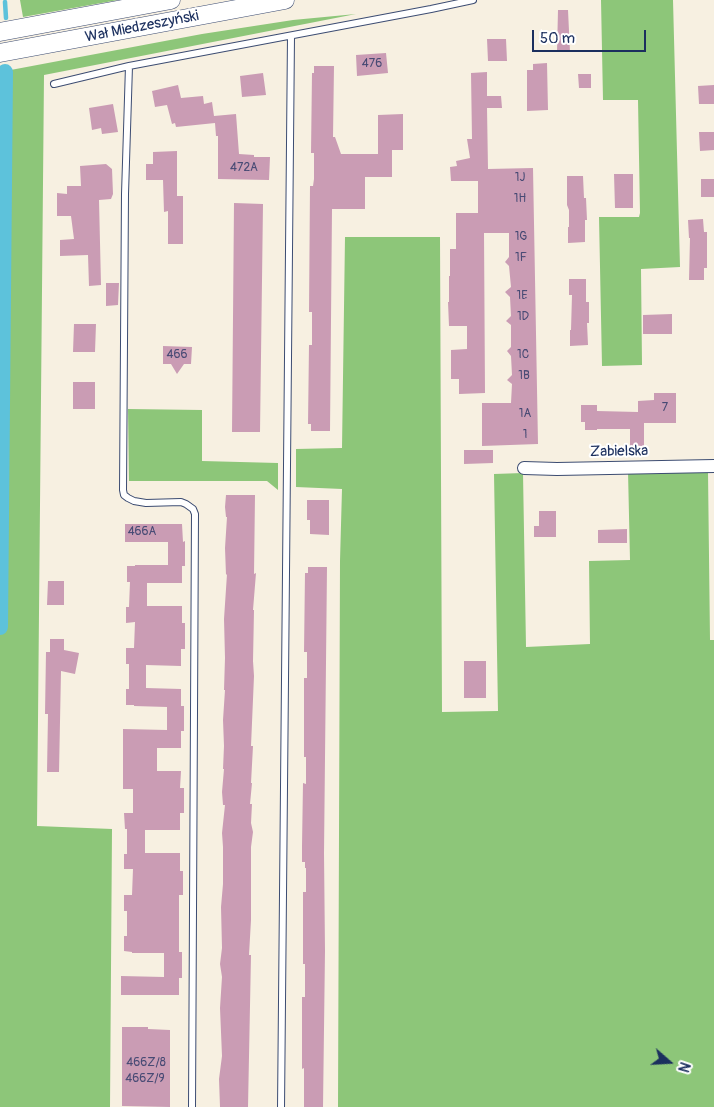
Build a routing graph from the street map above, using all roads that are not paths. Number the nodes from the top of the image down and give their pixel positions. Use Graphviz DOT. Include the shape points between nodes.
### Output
graph roads {
  1 [pos="171,0"];
  2 [pos="285,0"];
  3 [pos="473,0"];
  4 [pos="457,1"];
  5 [pos="0,32"];
  6 [pos="291,36"];
  7 [pos="0,53"];
  8 [pos="129,66"];
  9 [pos="54,84"];
  10 [pos="714,466"];
  11 [pos="524,468"];
  12 [pos="192,1107"];
  13 [pos="281,1107"];
  1 -- 5 [label="main road, Wał Miedzeszyński"];
  2 -- 7 [label="main road, Wał Miedzeszyński"];
  3 -- 4 [label="lane"];
  4 -- 6 [label="lane"];
  6 -- 8 [label="lane"];
  6 -- 13 [label="lane"];
  8 -- 9 [label="lane"];
  8 -- 12 [label="lane" via="123,490 124,495 134,502 181,502 195,514"];
  10 -- 11 [label="street, Zabielska"];
}
